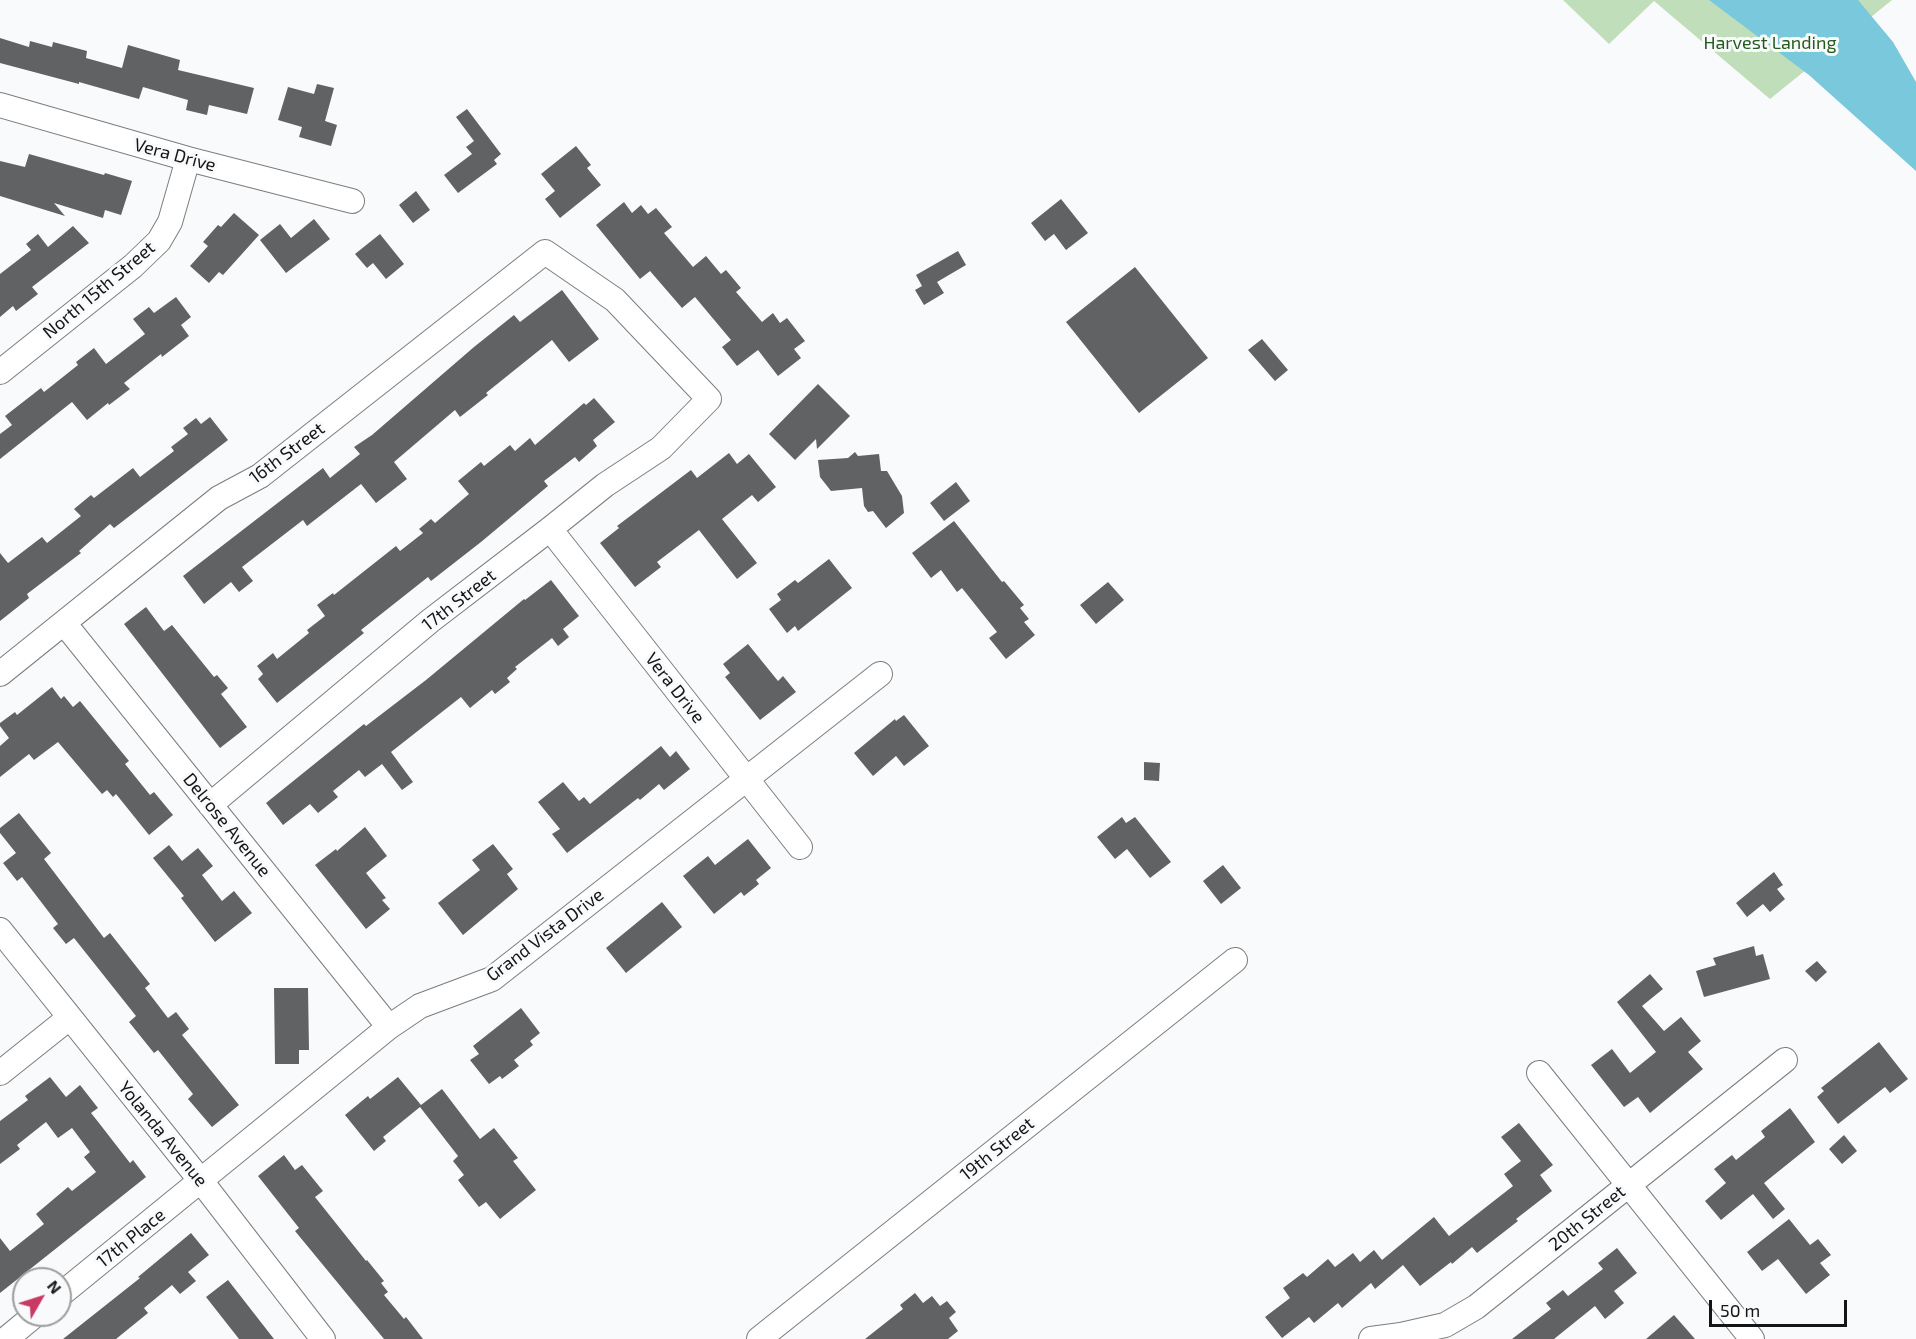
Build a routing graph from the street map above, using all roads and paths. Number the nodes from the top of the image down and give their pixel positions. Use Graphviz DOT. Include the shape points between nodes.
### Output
graph roads {
  1 [pos="0,105"];
  2 [pos="188,159"];
  3 [pos="352,201"];
  4 [pos="545,252"];
  5 [pos="0,372"];
  6 [pos="550,530"];
  7 [pos="64,622"];
  8 [pos="0,674"];
  9 [pos="880,674"];
  10 [pos="747,780"];
  11 [pos="210,805"];
  12 [pos="800,847"];
  13 [pos="0,930"];
  14 [pos="1235,960"];
  15 [pos="69,1018"];
  16 [pos="389,1027"];
  17 [pos="1785,1060"];
  18 [pos="0,1073"];
  19 [pos="1539,1073"];
  20 [pos="201,1181"];
  21 [pos="1629,1184"];
  22 [pos="72,1285"];
  23 [pos="20,1327"];
  24 [pos="6,1339"];
  25 [pos="323,1339"];
  26 [pos="759,1339"];
  27 [pos="1371,1339"];
  28 [pos="1752,1339"];
  1 -- 2 [label="street, Vera Drive"];
  2 -- 3 [label="street, Vera Drive"];
  2 -- 5 [label="street, North 15th Street" via="170,222 159,240 133,266"];
  4 -- 6 [label="street, 17th Street" via="615,300 709,399 661,448 605,484"];
  4 -- 7 [label="street, 16th Street" via="260,476 219,498"];
  6 -- 10 [label="street, Vera Drive"];
  6 -- 11 [label="street, 17th Street" via="430,621"];
  7 -- 8 [label="street, 16th Street"];
  7 -- 11 [label="street, Delrose Avenue"];
  9 -- 10 [label="street, Grand Vista Drive"];
  10 -- 12 [label="street, Vera Drive"];
  10 -- 16 [label="street, Grand Vista Drive" via="492,979 420,1006"];
  11 -- 16 [label="street, Delrose Avenue"];
  13 -- 15 [label="street, Yolanda Avenue"];
  14 -- 26 [label="street, 19th Street"];
  15 -- 18 [label="street"];
  15 -- 20 [label="street, Yolanda Avenue"];
  16 -- 20 [label="street, Grand Vista Drive"];
  17 -- 21 [label="street, 20th Street"];
  19 -- 21 [label="street"];
  20 -- 22 [label="street, 17th Place"];
  20 -- 25 [label="street, Yolanda Avenue"];
  21 -- 27 [label="street, 20th Street" via="1476,1308 1445,1325"];
  21 -- 28 [label="street"];
  23 -- 24 [label="street"];
}
